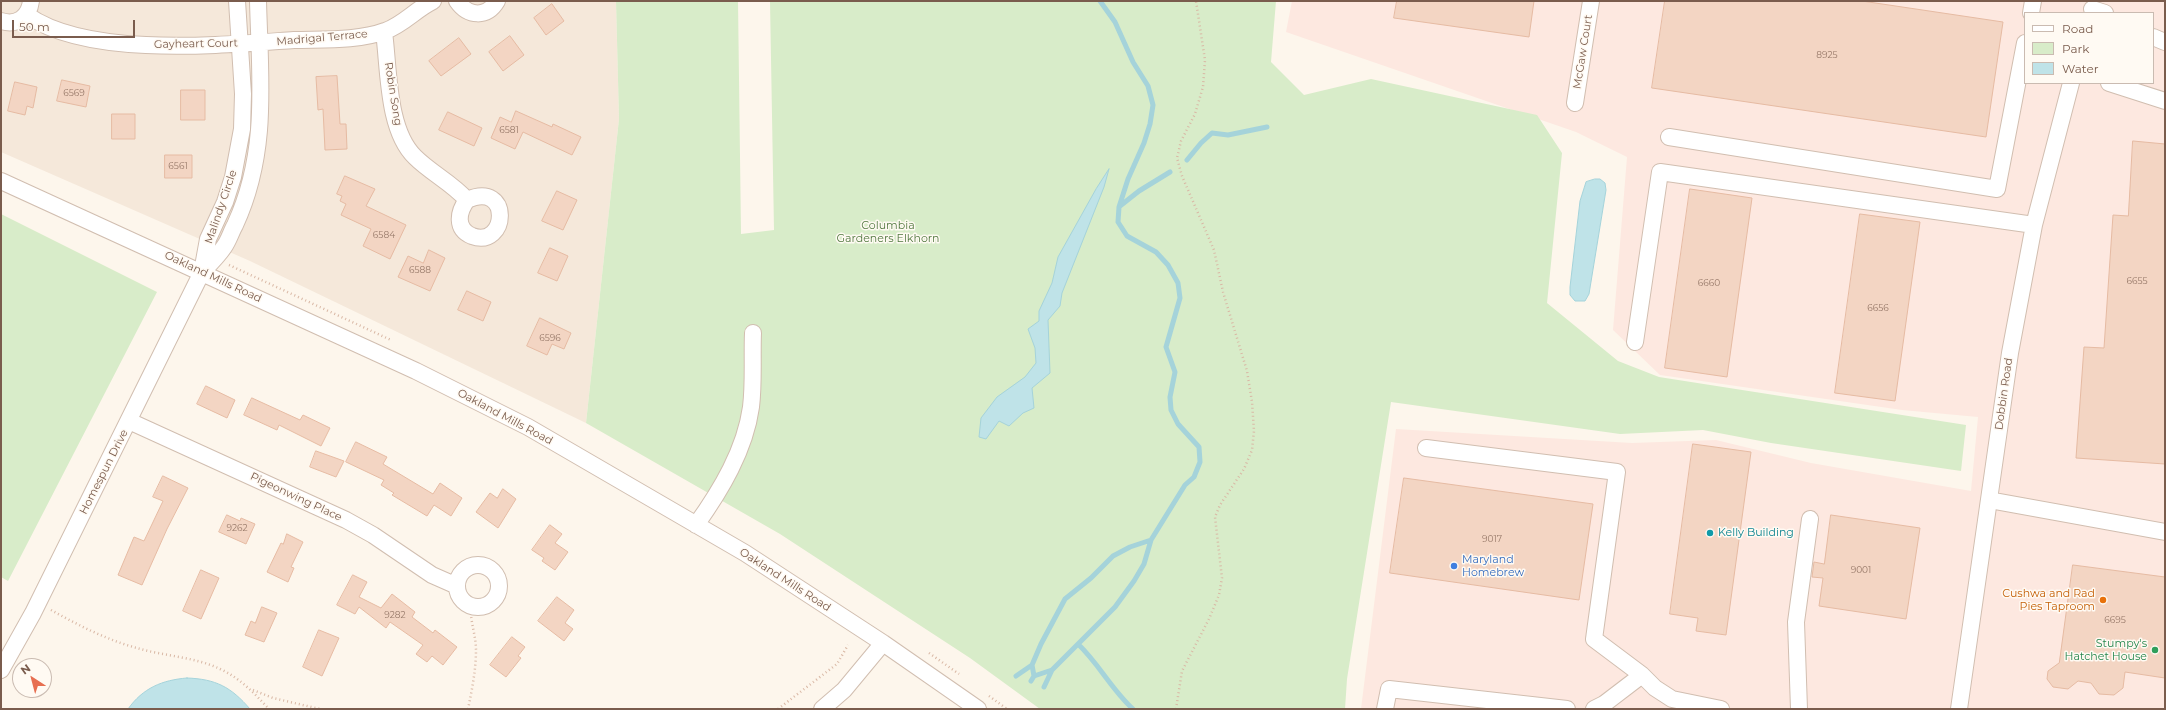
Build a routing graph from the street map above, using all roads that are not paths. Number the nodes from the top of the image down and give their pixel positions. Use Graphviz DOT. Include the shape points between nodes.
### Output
graph roads {
  1 [pos="237,1"];
  2 [pos="258,1"];
  3 [pos="433,1"];
  4 [pos="457,1"];
  5 [pos="497,1"];
  6 [pos="1591,1"];
  7 [pos="2033,1"];
  8 [pos="29,8"];
  9 [pos="2031,12"];
  10 [pos="1,21"];
  11 [pos="384,32"];
  12 [pos="2154,37"];
  13 [pos="2165,42"];
  14 [pos="250,43"];
  15 [pos="2024,48"];
  16 [pos="2071,84"];
  17 [pos="2112,84"];
  18 [pos="2165,101"];
  19 [pos="1575,103"];
  20 [pos="1669,137"];
  21 [pos="1,181"];
  22 [pos="467,200"];
  23 [pos="2034,225"];
  24 [pos="202,272"];
  25 [pos="753,333"];
  26 [pos="1634,342"];
  27 [pos="129,421"];
  28 [pos="1426,448"];
  29 [pos="1989,500"];
  30 [pos="1810,519"];
  31 [pos="696,525"];
  32 [pos="2165,532"];
  33 [pos="457,586"];
  34 [pos="884,643"];
  35 [pos="1,670"];
  36 [pos="1642,676"];
  37 [pos="1690,706"];
  38 [pos="822,709"];
  39 [pos="978,709"];
  40 [pos="1385,709"];
  41 [pos="1567,709"];
  42 [pos="1594,709"];
  43 [pos="1720,709"];
  44 [pos="1799,709"];
  45 [pos="1960,709"];
  1 -- 14 [label="street, Malindy Circle"];
  2 -- 14 [label="street, Malindy Circle"];
  3 -- 11 [label="street, Madrigal Terrace"];
  4 -- 5 [label="street" via="466,11 481,14 488,11"];
  6 -- 19 [label="street, McGaw Court"];
  7 -- 9 [label="street"];
  8 -- 10 [label="street, Gayheart Court" via="16,22"];
  8 -- 14 [label="street, Gayheart Court" via="41,24 83,38 172,46"];
  11 -- 14 [label="street, Madrigal Terrace" via="351,37"];
  11 -- 22 [label="street, Robin Song" via="393,106 400,136 414,156"];
  12 -- 13 [label="street"];
  14 -- 24 [label="street, Malindy Circle" via="262,92 261,128 250,182 242,210 224,247"];
  15 -- 20 [label="street" via="1997,189"];
  16 -- 23 [label="street, Dobbin Road"];
  17 -- 18 [label="street"];
  21 -- 24 [label="street, Oakland Mills Road"];
  23 -- 26 [label="street" via="1660,172"];
  23 -- 29 [label="street, Dobbin Road" via="2010,353"];
  24 -- 27 [label="street, Homespun Drive"];
  24 -- 31 [label="street, Oakland Mills Road" via="491,408"];
  25 -- 31 [label="street" via="751,406 744,436 726,477"];
  27 -- 33 [label="street, Pigeonwing Place" via="346,520 432,575"];
  27 -- 35 [label="street, Homespun Drive" via="38,603"];
  28 -- 36 [label="street" via="1616,472 1594,639"];
  29 -- 32 [label="street"];
  29 -- 45 [label="street, Dobbin Road"];
  30 -- 44 [label="street" via="1796,622"];
  31 -- 34 [label="street, Oakland Mills Road" via="745,553"];
  33 -- 33 [label="street" via="460,598 471,607 484,606 495,600 500,585 492,569 484,565 473,565 461,573"];
  34 -- 38 [label="street" via="844,690"];
  34 -- 39 [label="street, Oakland Mills Road"];
  36 -- 37 [label="street" via="1655,688"];
  36 -- 42 [label="street"];
  37 -- 43 [label="street"];
  40 -- 41 [label="street" via="1389,689"];
}
